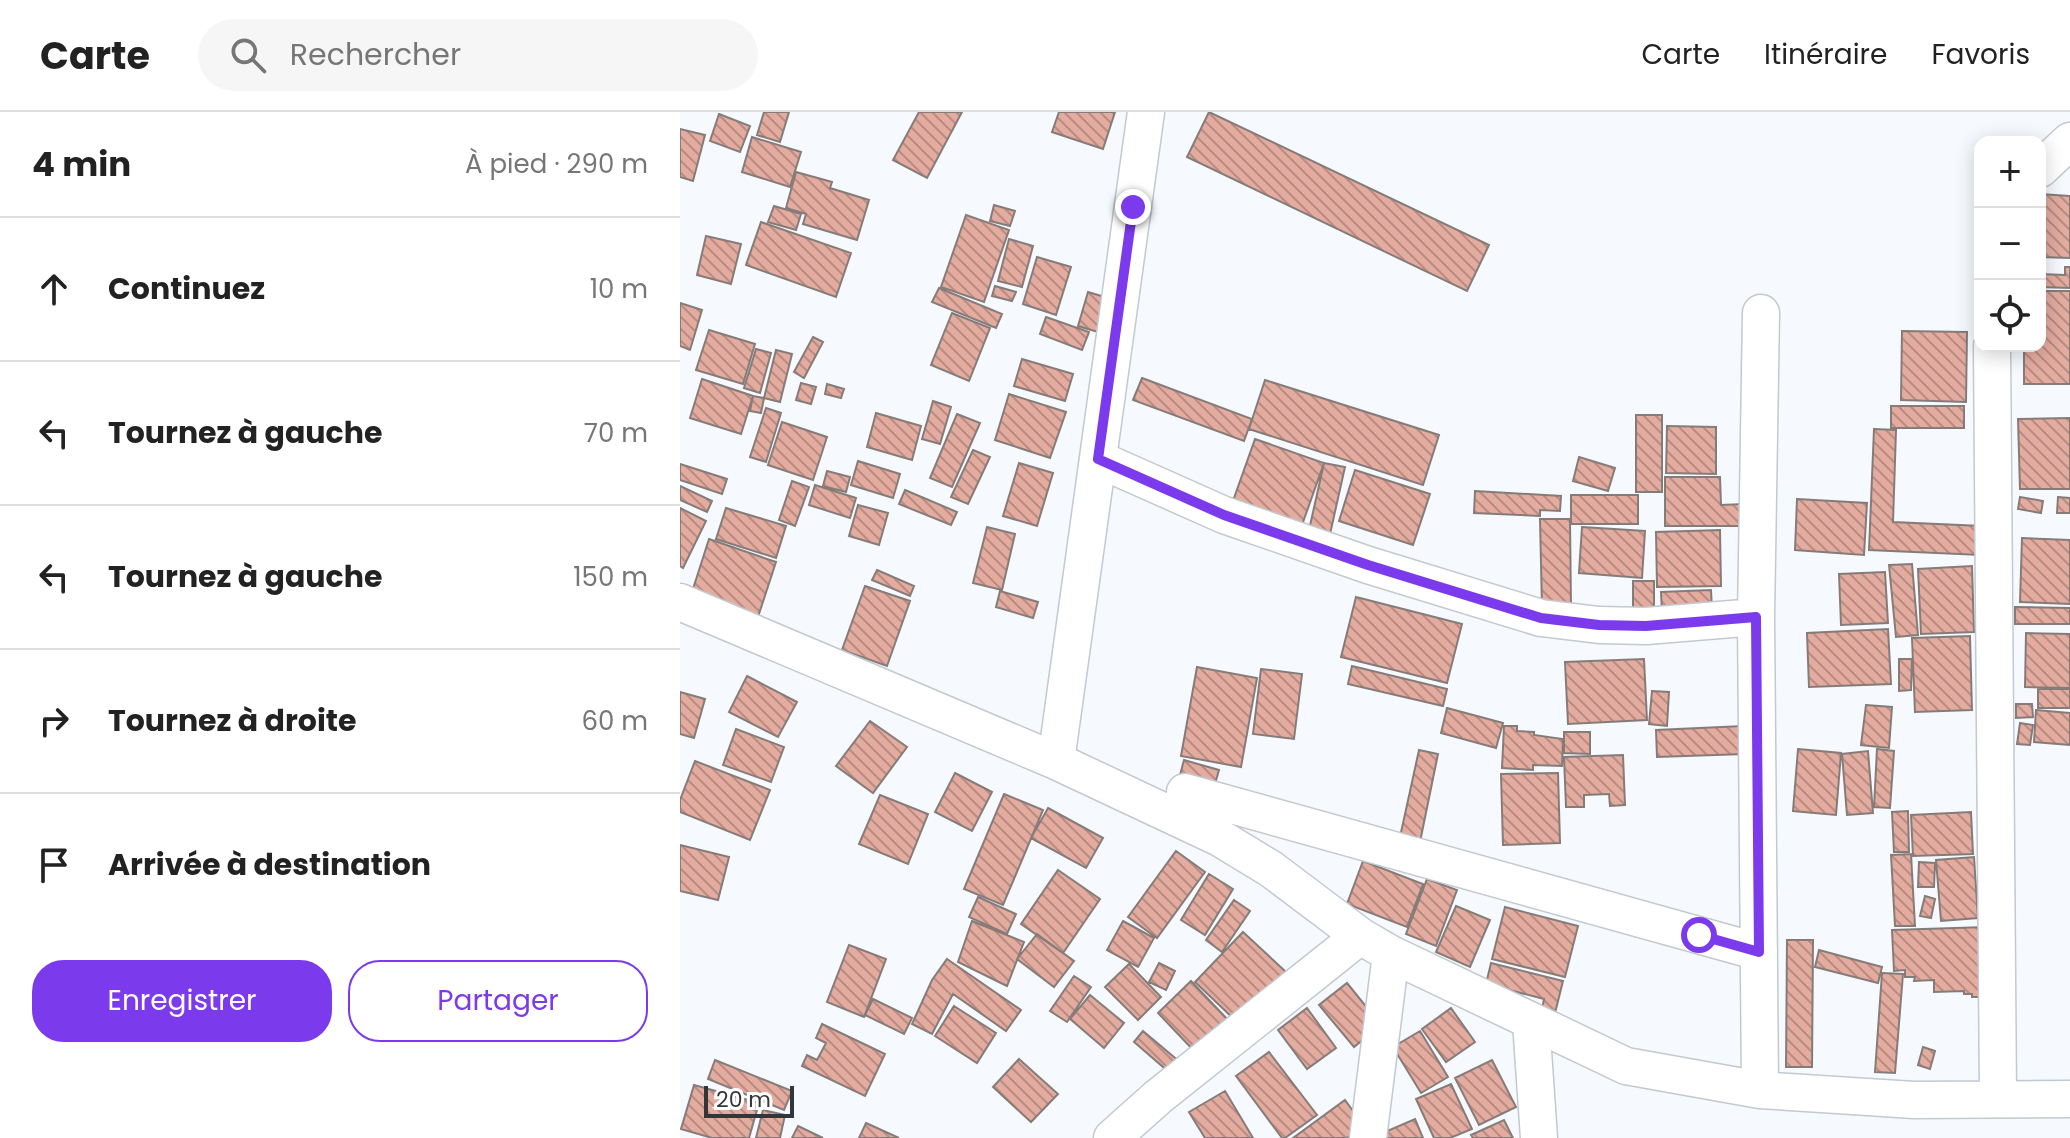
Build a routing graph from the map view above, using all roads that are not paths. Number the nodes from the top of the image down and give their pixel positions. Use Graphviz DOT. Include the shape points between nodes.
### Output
graph roads {
  1 [pos="1146,112"];
  2 [pos="2070,141"];
  3 [pos="2046,163"];
  4 [pos="1761,313"];
  5 [pos="1992,352"];
  6 [pos="1098,459"];
  7 [pos="680,602"];
  8 [pos="1756,617"];
  9 [pos="1056,761"];
  10 [pos="1185,792"];
  11 [pos="1376,945"];
  12 [pos="1759,952"];
  13 [pos="1531,1022"];
  14 [pos="1760,1090"];
  15 [pos="1998,1098"];
  16 [pos="2070,1099"];
  17 [pos="1112,1138"];
  18 [pos="1368,1138"];
  19 [pos="1539,1138"];
  1 -- 6 [label="street"];
  2 -- 3 [label="street"];
  4 -- 8 [label="street"];
  5 -- 15 [label="street"];
  6 -- 8 [label="street" via="1224,515 1541,618 1646,626"];
  6 -- 9 [label="street"];
  7 -- 9 [label="street"];
  8 -- 12 [label="street"];
  9 -- 11 [label="street" via="1220,838"];
  10 -- 12 [label="street"];
  11 -- 13 [label="street"];
  11 -- 17 [label="street" via="1158,1097"];
  11 -- 18 [label="street"];
  12 -- 14 [label="street"];
  13 -- 14 [label="street" via="1626,1066"];
  13 -- 19 [label="street"];
  14 -- 15 [label="street" via="1914,1100"];
  15 -- 16 [label="street"];
}
